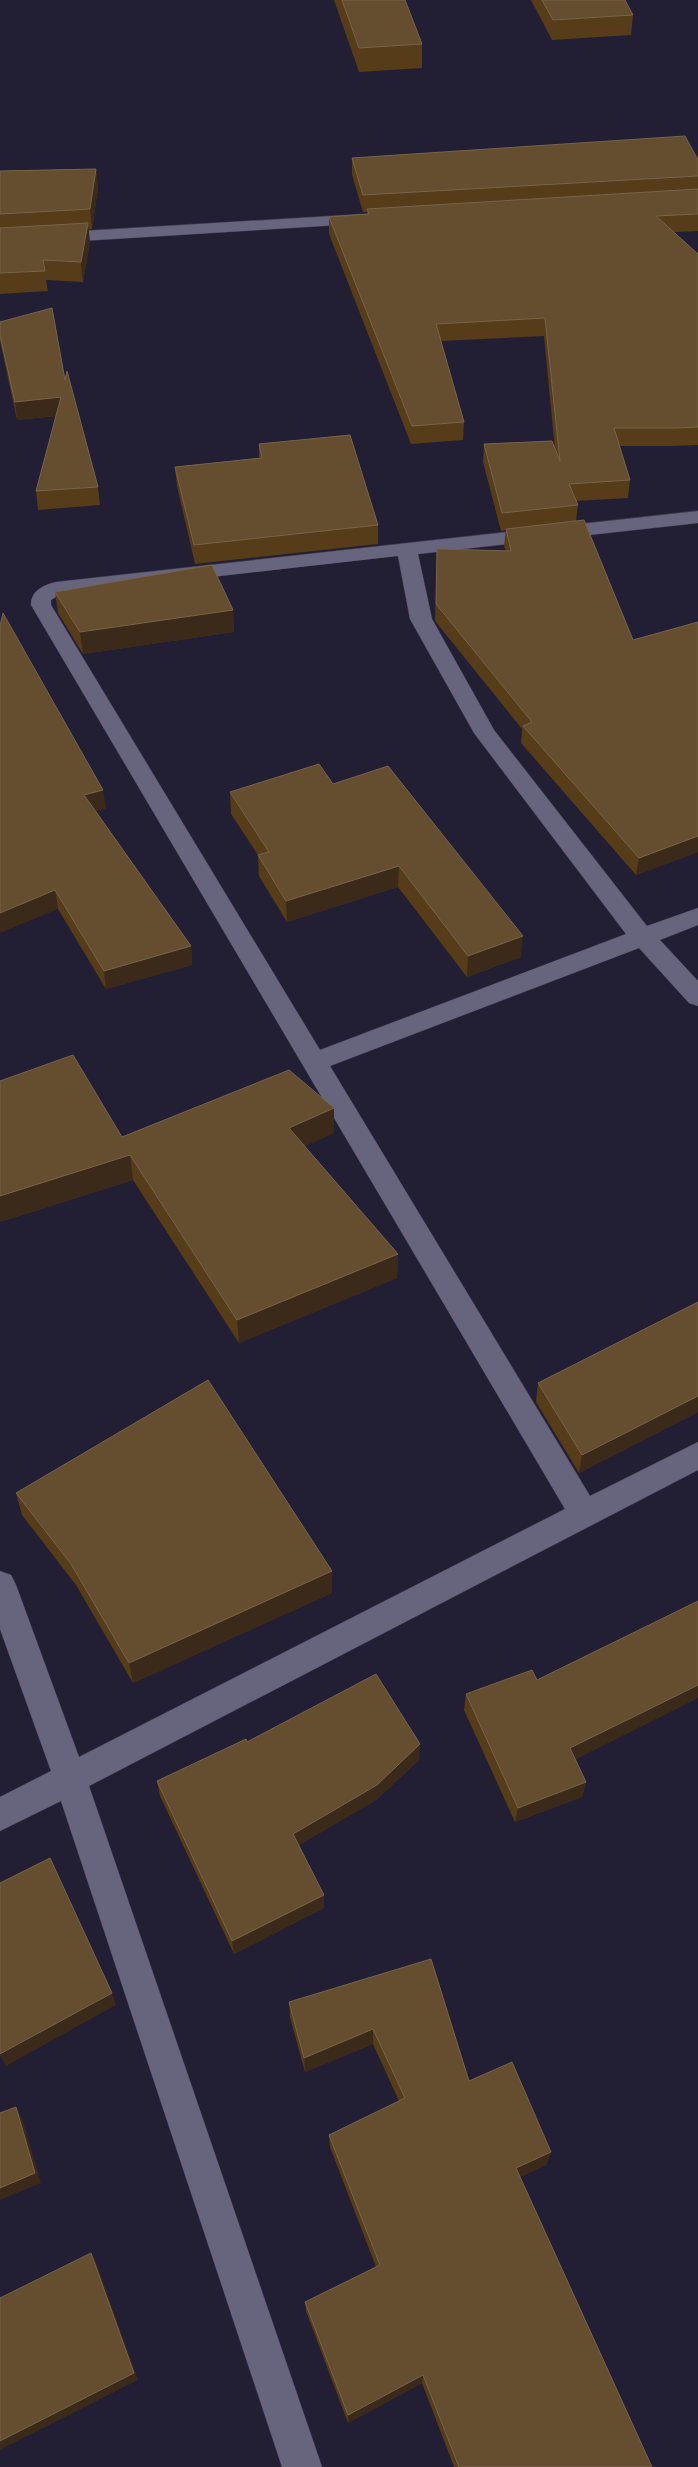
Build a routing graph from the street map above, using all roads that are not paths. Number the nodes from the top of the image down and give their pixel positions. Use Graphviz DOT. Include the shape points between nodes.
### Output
graph roads {
  1 [pos="379,218"];
  2 [pos="0,241"];
  3 [pos="698,517"];
  4 [pos="407,549"];
  5 [pos="698,916"];
  6 [pos="643,937"];
  7 [pos="698,997"];
  8 [pos="314,1062"];
  9 [pos="698,1455"];
  10 [pos="584,1514"];
  11 [pos="0,1585"];
  12 [pos="70,1779"];
  13 [pos="0,1815"];
  14 [pos="302,2467"];
  1 -- 2 [label="street"];
  3 -- 4 [label="street"];
  4 -- 6 [label="street" via="421,619 486,733"];
  4 -- 8 [label="street" via="56,588 41,597 41,606"];
  5 -- 6 [label="street"];
  6 -- 7 [label="street"];
  6 -- 8 [label="street"];
  8 -- 10 [label="street"];
  9 -- 10 [label="street"];
  10 -- 12 [label="street"];
  11 -- 12 [label="street"];
  12 -- 13 [label="street"];
  12 -- 14 [label="street"];
}
